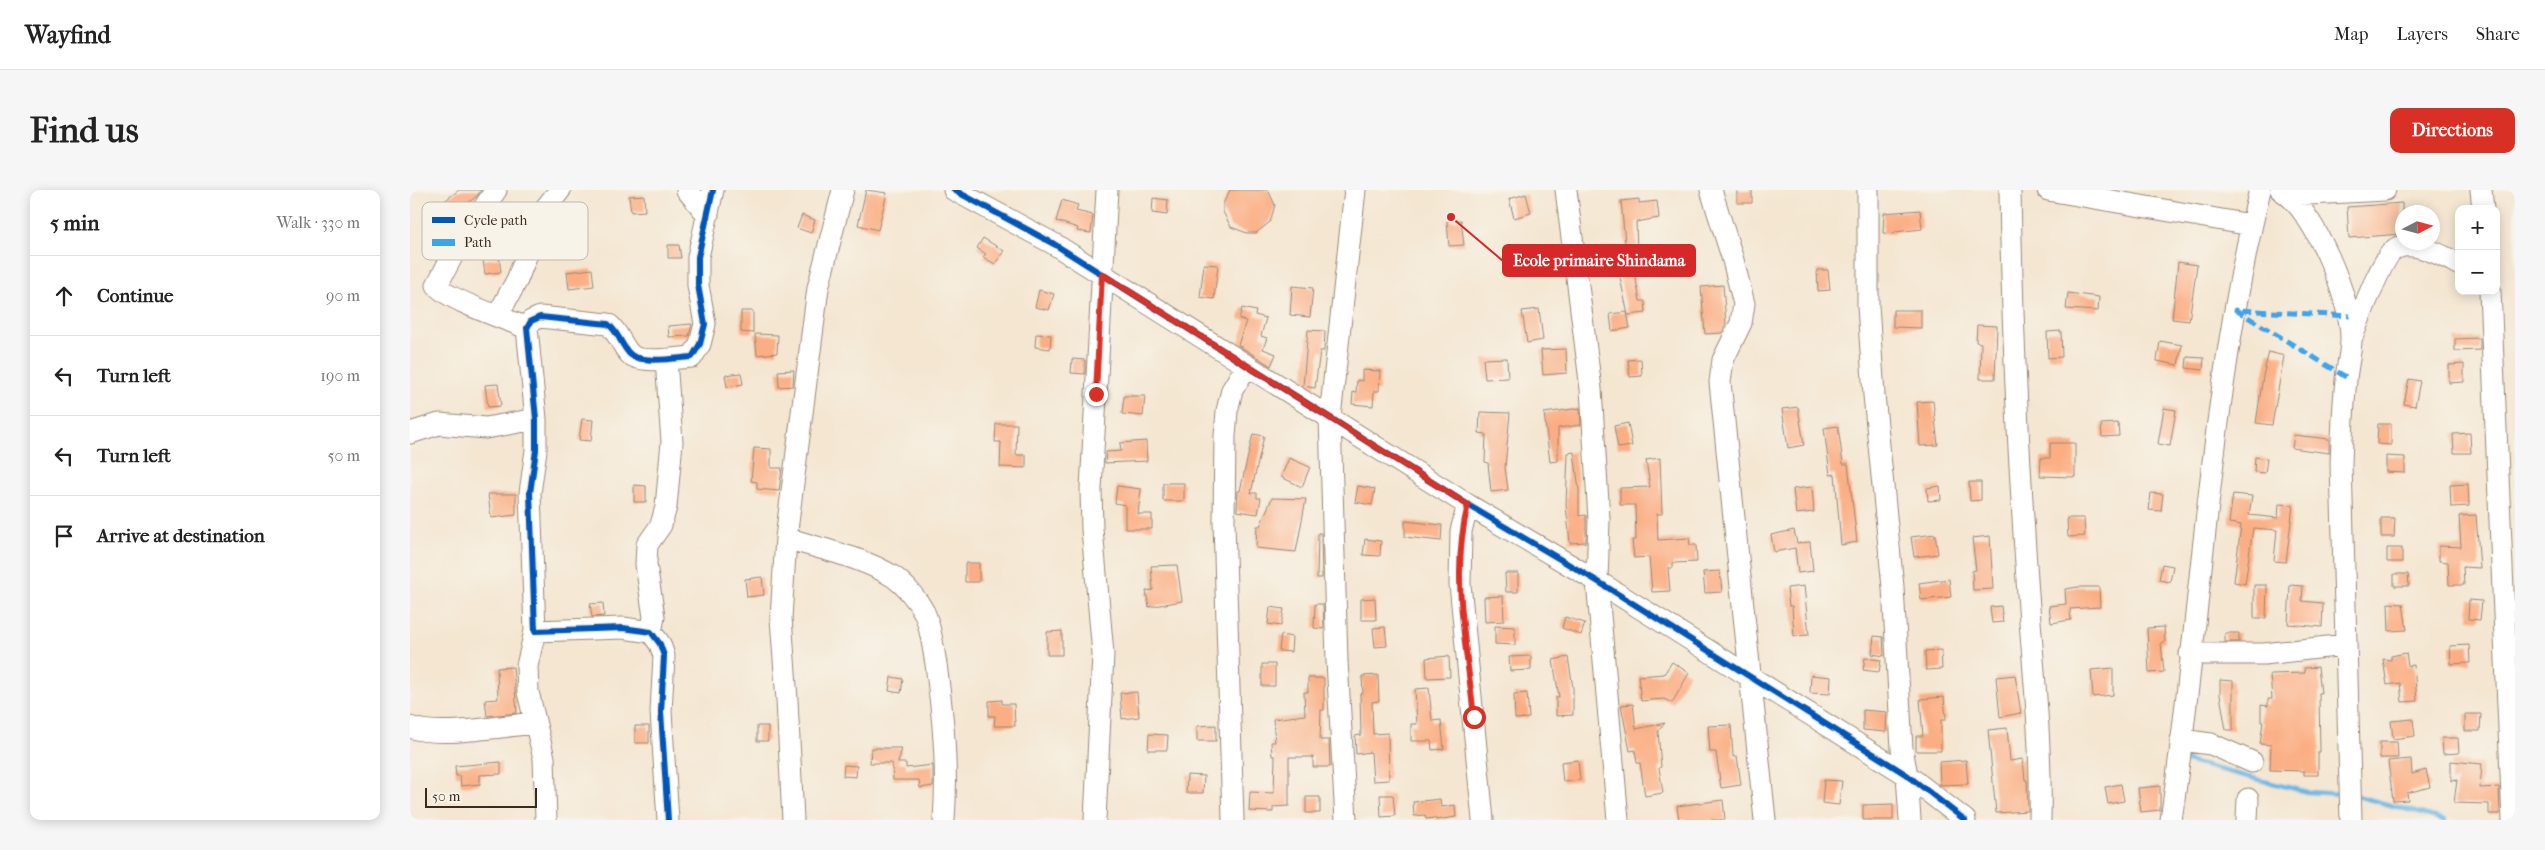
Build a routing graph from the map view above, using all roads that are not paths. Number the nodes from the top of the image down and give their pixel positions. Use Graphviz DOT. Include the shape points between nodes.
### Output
graph roads {
  1 [pos="496,190"];
  2 [pos="560,190"];
  3 [pos="686,190"];
  4 [pos="713,190"];
  5 [pos="843,190"];
  6 [pos="954,190"];
  7 [pos="1107,190"];
  8 [pos="1355,190"];
  9 [pos="1566,190"];
  10 [pos="1711,190"];
  11 [pos="1868,190"];
  12 [pos="2010,190"];
  13 [pos="2048,190"];
  14 [pos="2260,190"];
  15 [pos="2385,190"];
  16 [pos="2481,190"];
  17 [pos="2286,192"];
  18 [pos="978,197"];
  19 [pos="488,202"];
  20 [pos="550,202"];
  21 [pos="2483,205"];
  22 [pos="708,215"];
  23 [pos="2251,225"];
  24 [pos="450,260"];
  25 [pos="525,260"];
  26 [pos="2455,262"];
  27 [pos="1102,274"];
  28 [pos="2490,295"];
  29 [pos="498,315"];
  30 [pos="527,328"];
  31 [pos="2352,339"];
  32 [pos="666,360"];
  33 [pos="1246,367"];
  34 [pos="1330,417"];
  35 [pos="536,419"];
  36 [pos="410,433"];
  37 [pos="1468,505"];
  38 [pos="786,538"];
  39 [pos="1597,581"];
  40 [pos="535,632"];
  41 [pos="651,632"];
  42 [pos="2345,645"];
  43 [pos="2190,654"];
  44 [pos="1752,677"];
  45 [pos="535,723"];
  46 [pos="410,727"];
  47 [pos="2182,740"];
  48 [pos="2252,762"];
  49 [pos="1907,774"];
  50 [pos="546,820"];
  51 [pos="668,820"];
  52 [pos="793,820"];
  53 [pos="944,820"];
  54 [pos="1095,820"];
  55 [pos="1233,820"];
  56 [pos="1346,820"];
  57 [pos="1483,820"];
  58 [pos="1618,820"];
  59 [pos="1765,820"];
  60 [pos="1910,820"];
  61 [pos="1965,820"];
  62 [pos="2040,820"];
  63 [pos="2171,820"];
  64 [pos="2351,820"];
  65 [pos="2513,820"];
  1 -- 19 [label="street"];
  2 -- 20 [label="street"];
  3 -- 22 [label="street"];
  4 -- 22 [label="street"];
  5 -- 38 [label="street" via="818,288"];
  6 -- 18 [label="street"];
  7 -- 27 [label="street"];
  8 -- 34 [label="street"];
  9 -- 39 [label="street" via="1591,389 1599,519"];
  10 -- 44 [label="street" via="1744,304 1741,324 1723,360 1720,382"];
  11 -- 49 [label="street" via="1868,306 1893,587 1902,749"];
  12 -- 62 [label="street" via="2011,294 2037,716"];
  13 -- 23 [label="street"];
  14 -- 23 [label="street"];
  15 -- 17 [label="street"];
  16 -- 21 [label="street"];
  17 -- 31 [label="street" via="2316,231 2326,253 2350,316"];
  18 -- 27 [label="street"];
  22 -- 32 [label="street" via="698,257 698,285 705,324 700,344 692,357"];
  23 -- 43 [label="street" via="2210,483"];
  24 -- 29 [label="street" via="437,285 440,291"];
  25 -- 29 [label="street"];
  26 -- 31 [label="street" via="2421,248 2408,245 2395,248 2385,259"];
  27 -- 33 [label="street"];
  27 -- 54 [label="street" via="1091,489 1103,670"];
  28 -- 65 [label="street"];
  29 -- 30 [label="street"];
  30 -- 32 [label="street" via="531,321 540,317 608,324 616,330 629,354 639,359"];
  30 -- 35 [label="street"];
  31 -- 42 [label="street" via="2342,411"];
  32 -- 41 [label="street" via="672,442 666,506 661,525 647,545 646,564 654,617"];
  33 -- 34 [label="street"];
  33 -- 55 [label="street" via="1232,390 1224,436"];
  34 -- 37 [label="street"];
  34 -- 56 [label="street" via="1337,660"];
  35 -- 36 [label="street" via="486,428 439,424"];
  35 -- 40 [label="street" via="536,450 530,493"];
  37 -- 39 [label="street"];
  37 -- 57 [label="street" via="1461,531 1460,584"];
  38 -- 52 [label="street" via="781,618"];
  38 -- 53 [label="street" via="856,560 886,574 910,592 924,612 934,651 942,714 946,776"];
  39 -- 44 [label="street"];
  39 -- 58 [label="street"];
  40 -- 41 [label="street" via="623,628"];
  40 -- 45 [label="street" via="527,666 528,692"];
  41 -- 51 [label="street" via="664,656 660,712"];
  42 -- 43 [label="street" via="2264,654"];
  42 -- 64 [label="street"];
  43 -- 47 [label="street"];
  44 -- 49 [label="street"];
  44 -- 59 [label="street"];
  45 -- 46 [label="street" via="437,731"];
  45 -- 50 [label="street" via="544,758"];
  47 -- 48 [label="street" via="2211,744"];
  47 -- 63 [label="street"];
  49 -- 60 [label="street"];
  49 -- 61 [label="street"];
}
